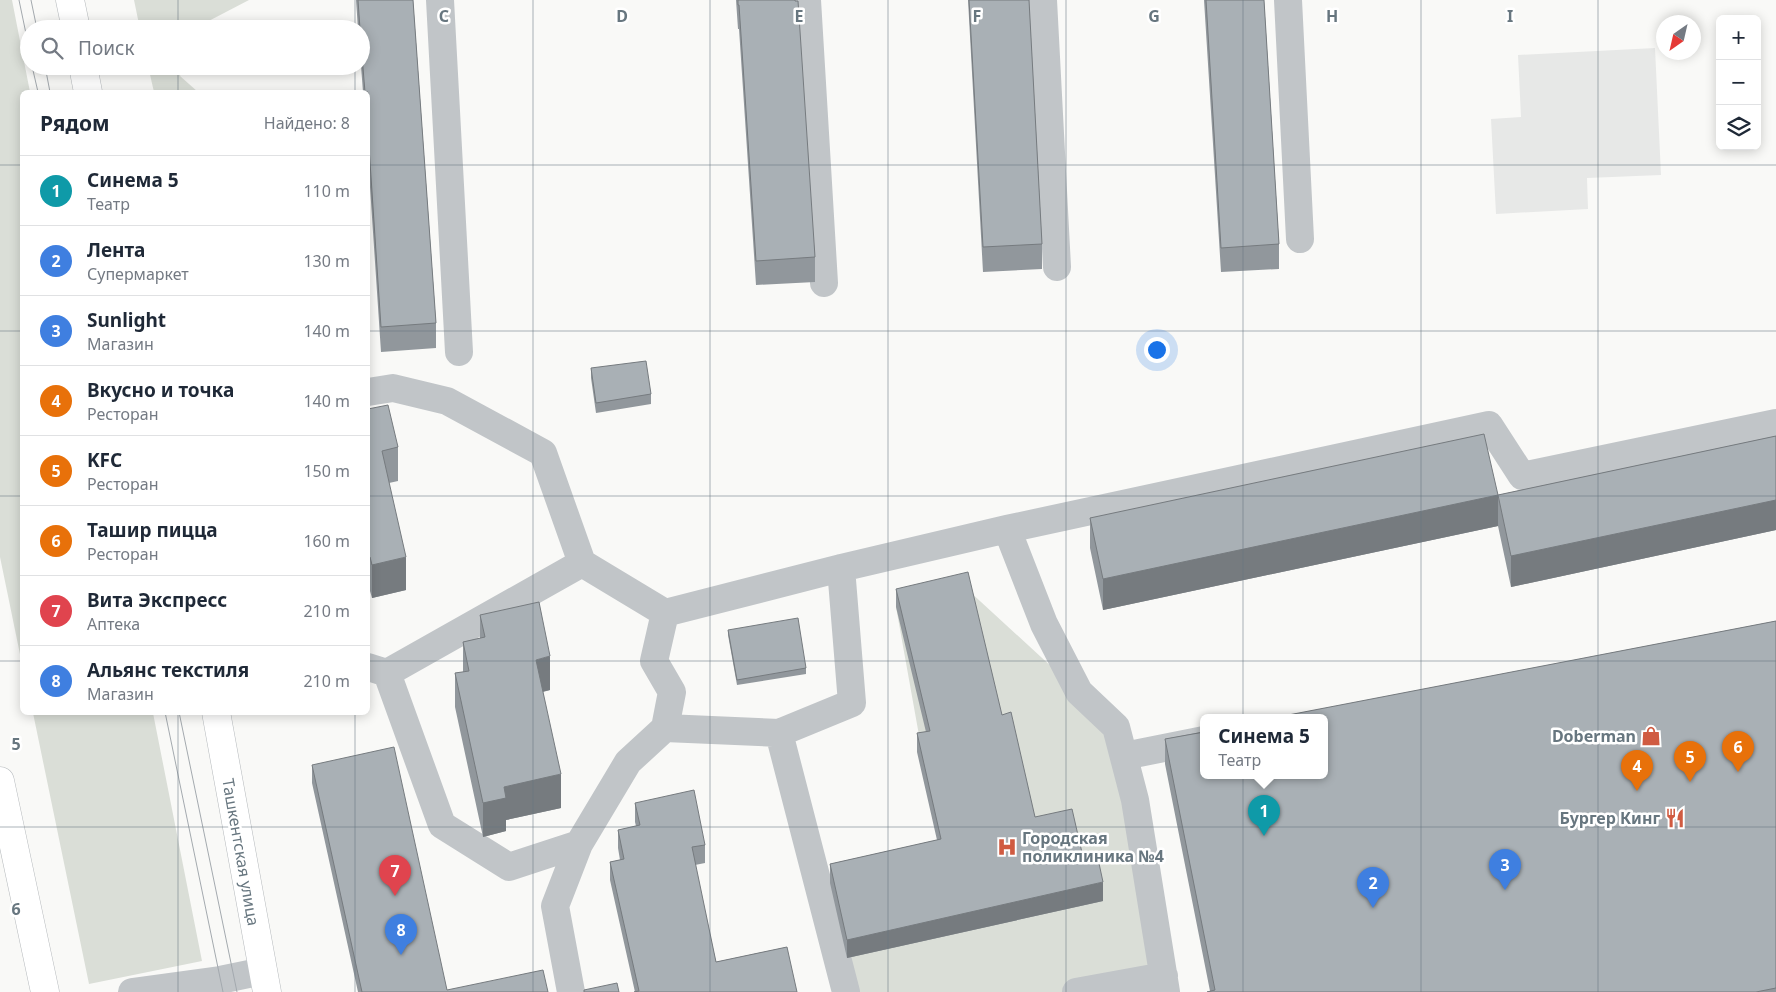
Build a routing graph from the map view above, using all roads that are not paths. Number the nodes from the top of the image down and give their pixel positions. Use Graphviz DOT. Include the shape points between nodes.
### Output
graph roads {
  1 [pos="70,0"];
  2 [pos="440,0"];
  3 [pos="807,0"];
  4 [pos="1043,0"];
  5 [pos="1288,0"];
  6 [pos="74,20"];
  7 [pos="85,75"];
  8 [pos="88,90"];
  9 [pos="1300,239"];
  10 [pos="1057,266"];
  11 [pos="824,284"];
  12 [pos="459,352"];
  13 [pos="370,392"];
  14 [pos="1776,423"];
  15 [pos="1007,529"];
  16 [pos="582,563"];
  17 [pos="841,568"];
  18 [pos="665,613"];
  19 [pos="377,670"];
  20 [pos="217,715"];
  21 [pos="664,728"];
  22 [pos="779,733"];
  23 [pos="1200,741"];
  24 [pos="1124,756"];
  25 [pos="0,781"];
  26 [pos="579,844"];
  27 [pos="265,982"];
  28 [pos="1165,984"];
  29 [pos="44,992"];
  30 [pos="132,992"];
  31 [pos="571,992"];
  32 [pos="846,992"];
  33 [pos="1076,992"];
  1 -- 6 [label="main road"];
  2 -- 12 [label="street"];
  3 -- 11 [label="street"];
  4 -- 10 [label="street"];
  5 -- 9 [label="street"];
  7 -- 8 [label="main road"];
  13 -- 16 [label="street" via="393,388 447,401 543,453"];
  14 -- 15 [label="street" via="1522,476 1489,425"];
  15 -- 17 [label="street"];
  15 -- 24 [label="street" via="1044,624 1079,692 1116,727"];
  16 -- 18 [label="street"];
  16 -- 19 [label="street"];
  17 -- 18 [label="street"];
  17 -- 22 [label="street" via="852,703"];
  18 -- 21 [label="street" via="654,661 672,692"];
  19 -- 26 [label="street" via="442,825 510,867"];
  20 -- 27 [label="main road, Ташкентская улица"];
  21 -- 22 [label="street"];
  21 -- 26 [label="street" via="628,762"];
  22 -- 32 [label="street"];
  23 -- 24 [label="street"];
  24 -- 28 [label="street" via="1135,800"];
  25 -- 29 [label="main road"];
  26 -- 31 [label="street" via="555,906"];
  27 -- 30 [label="street" via="220,980"];
  28 -- 33 [label="street"];
}
